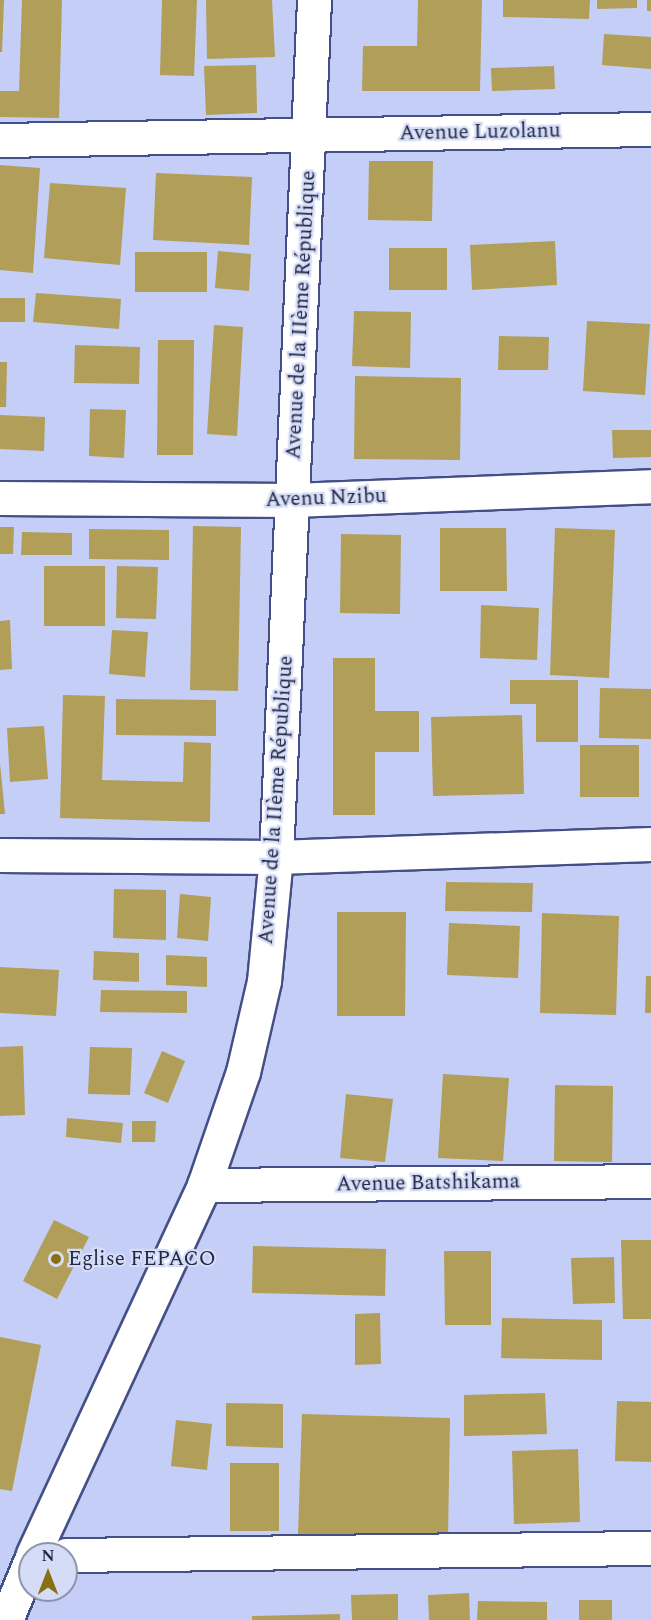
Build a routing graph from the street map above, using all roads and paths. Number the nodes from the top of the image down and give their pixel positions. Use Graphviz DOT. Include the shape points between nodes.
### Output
graph roads {
  1 [pos="314,0"];
  2 [pos="651,129"];
  3 [pos="309,135"];
  4 [pos="0,140"];
  5 [pos="651,486"];
  6 [pos="0,498"];
  7 [pos="292,500"];
  8 [pos="651,844"];
  9 [pos="0,855"];
  10 [pos="276,857"];
  11 [pos="651,1181"];
  12 [pos="204,1185"];
  13 [pos="39,1542"];
  14 [pos="651,1548"];
  15 [pos="78,1555"];
  16 [pos="18,1591"];
  17 [pos="6,1620"];
  1 -- 3 [label="street, Avenue de la IIème République"];
  2 -- 3 [label="street, Avenue Luzolanu"];
  3 -- 4 [label="street, Avenue Luzolanu"];
  3 -- 7 [label="street, Avenue de la IIème République"];
  5 -- 7 [label="street, Avenu Nzibu"];
  6 -- 7 [label="street, Avenu Nzibu"];
  7 -- 10 [label="street, Avenue de la IIème République"];
  8 -- 10 [label="street"];
  9 -- 10 [label="street"];
  10 -- 12 [label="street, Avenue de la IIème République" via="264,981 243,1072"];
  11 -- 12 [label="street, Avenue Batshikama"];
  12 -- 13 [label="street, Avenue de la IIème République"];
  14 -- 15 [label="street"];
  16 -- 17 [label="street"];
}
